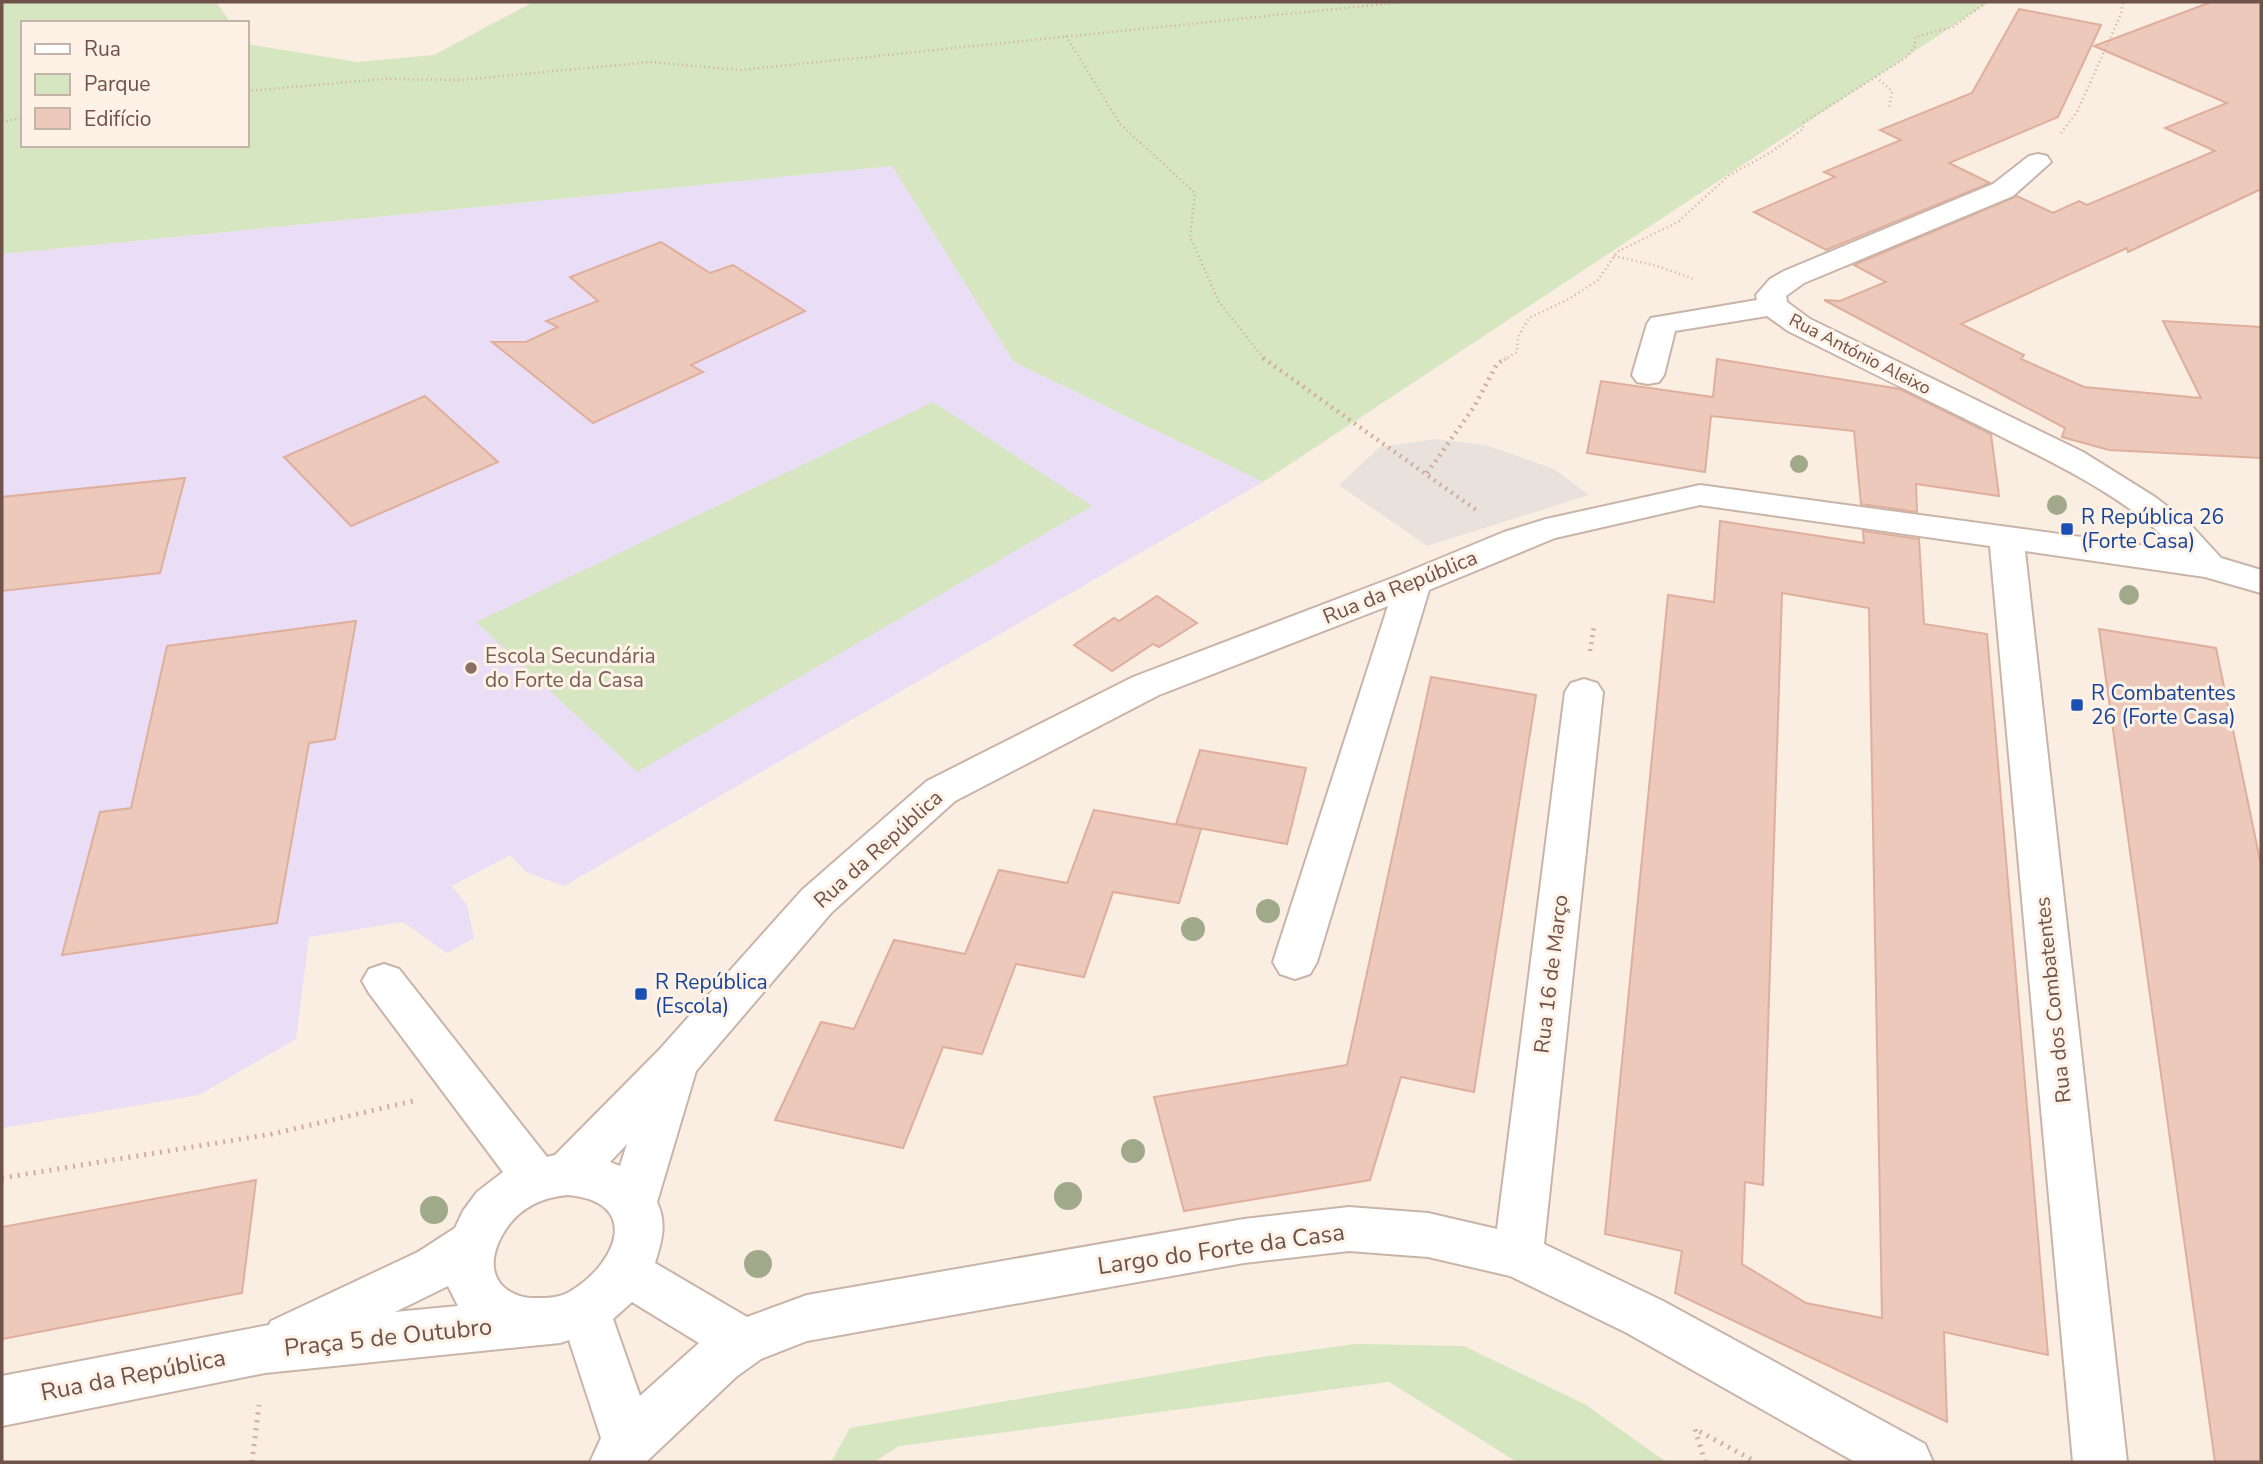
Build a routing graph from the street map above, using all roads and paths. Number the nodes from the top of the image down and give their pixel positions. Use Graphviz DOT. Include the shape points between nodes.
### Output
graph roads {
  1 [pos="1404,2"];
  2 [pos="1987,2"];
  3 [pos="2123,2"];
  4 [pos="1066,36"];
  5 [pos="1876,77"];
  6 [pos="248,91"];
  7 [pos="1889,108"];
  8 [pos="21,118"];
  9 [pos="2,122"];
  10 [pos="2038,162"];
  11 [pos="1773,306"];
  12 [pos="1648,376"];
  13 [pos="1427,473"];
  14 [pos="2006,538"];
  15 [pos="1516,540"];
  16 [pos="2209,566"];
  17 [pos="2261,582"];
  18 [pos="1413,583"];
  19 [pos="1584,692"];
  20 [pos="1295,962"];
  21 [pos="384,981"];
  22 [pos="675,1063"];
  23 [pos="465,1089"];
  24 [pos="552,1177"];
  25 [pos="2,1178"];
  26 [pos="632,1203"];
  27 [pos="471,1244"];
  28 [pos="1518,1256"];
  29 [pos="627,1273"];
  30 [pos="585,1310"];
  31 [pos="531,1322"];
  32 [pos="743,1342"];
  33 [pos="265,1349"];
  34 [pos="2,1401"];
  35 [pos="623,1452"];
  36 [pos="1705,1462"];
  37 [pos="1756,1462"];
  38 [pos="1906,1462"];
  39 [pos="2100,1462"];
  1 -- 4 [label="path"];
  2 -- 5 [label="path" via="1953,27 1915,37 1915,46 1906,57"];
  3 -- 10 [label="path" via="2077,112"];
  4 -- 6 [label="path" via="740,70 650,62 462,80 383,79"];
  4 -- 13 [label="path" via="1120,124 1195,192 1190,237 1219,302 1267,363"];
  5 -- 7 [label="path" via="1892,91"];
  5 -- 13 [label="path" via="1803,123 1803,129 1773,151 1728,176 1678,222 1617,252 1598,280 1529,318 1518,337 1517,352 1497,364 1474,407"];
  8 -- 9 [label="path"];
  10 -- 11 [label="street, Rua António Aleixo" via="2003,190 1794,277 1770,295"];
  11 -- 12 [label="street" via="1662,324"];
  11 -- 16 [label="street, Rua António Aleixo" via="1798,325 2071,459 2176,529"];
  13 -- 15 [label="path"];
  14 -- 15 [label="street, Rua da República" via="1700,495"];
  14 -- 16 [label="street, Rua da República"];
  14 -- 39 [label="street, Rua dos Combatentes"];
  15 -- 18 [label="street, Rua da República"];
  16 -- 17 [label="street, Rua da República"];
  18 -- 20 [label="street"];
  18 -- 22 [label="street, Rua da República" via="1146,685 941,791 817,901"];
  19 -- 28 [label="street, Rua 16 de Março"];
  21 -- 23 [label="street"];
  22 -- 24 [label="street, Rua da República"];
  22 -- 26 [label="street, Rua da República"];
  23 -- 24 [label="street"];
  23 -- 25 [label="path" via="272,1134"];
  24 -- 26 [label="street" via="594,1177 617,1186"];
  24 -- 27 [label="street" via="514,1190 480,1224"];
  26 -- 29 [label="street" via="639,1224 638,1248"];
  27 -- 31 [label="street" via="468,1268 473,1288 487,1305 507,1317"];
  27 -- 33 [label="street, Praça 5 de Outubro" via="436,1268"];
  28 -- 32 [label="street, Largo do Forte da Casa" via="1429,1236 1349,1229 1244,1241 807,1318"];
  28 -- 38 [label="street, Largo do Forte da Casa" via="1645,1317"];
  29 -- 30 [label="street" via="609,1294"];
  29 -- 32 [label="street"];
  30 -- 31 [label="street" via="558,1320"];
  30 -- 35 [label="street, Largo do Forte da Casa"];
  31 -- 33 [label="street, Praça 5 de Outubro"];
  32 -- 35 [label="street, Largo do Forte da Casa" via="718,1360"];
  33 -- 34 [label="street, Rua da República"];
  36 -- 37 [label="path" via="1695,1429"];
}
